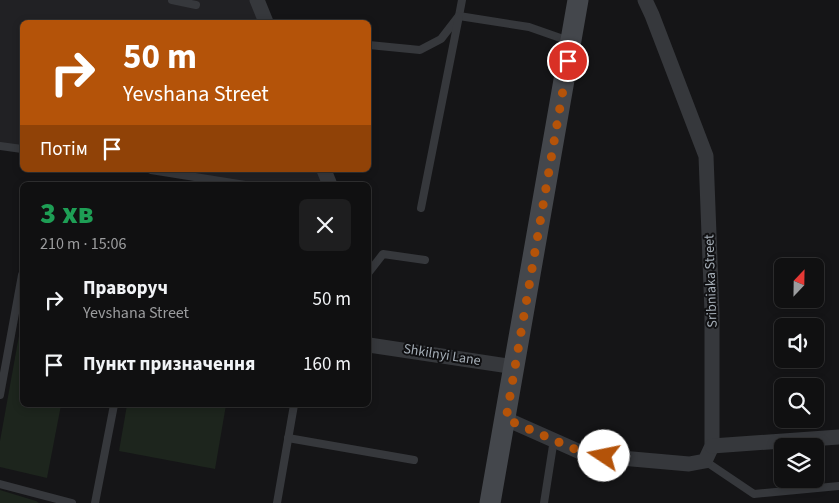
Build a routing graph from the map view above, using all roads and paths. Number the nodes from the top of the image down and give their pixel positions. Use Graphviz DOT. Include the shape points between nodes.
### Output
graph roads {
  1 [pos="172,0"];
  2 [pos="257,0"];
  3 [pos="462,0"];
  4 [pos="578,0"];
  5 [pos="645,0"];
  6 [pos="196,5"];
  7 [pos="459,16"];
  8 [pos="265,20"];
  9 [pos="571,42"];
  10 [pos="371,45"];
  11 [pos="0,146"];
  12 [pos="20,150"];
  13 [pos="164,172"];
  14 [pos="226,182"];
  15 [pos="422,208"];
  16 [pos="425,260"];
  17 [pos="371,269"];
  18 [pos="20,286"];
  19 [pos="371,344"];
  20 [pos="515,367"];
  21 [pos="0,395"];
  22 [pos="114,407"];
  23 [pos="294,407"];
  24 [pos="506,419"];
  25 [pos="839,437"];
  26 [pos="288,438"];
  27 [pos="554,439"];
  28 [pos="712,446"];
  29 [pos="414,460"];
  30 [pos="704,460"];
  31 [pos="0,484"];
  32 [pos="839,486"];
  33 [pos="72,503"];
  34 [pos="95,503"];
  35 [pos="277,503"];
  36 [pos="490,503"];
  37 [pos="544,503"];
  1 -- 6 [label="lane"];
  2 -- 8 [label="street"];
  3 -- 7 [label="lane"];
  4 -- 9 [label="main road"];
  5 -- 28 [label="street, Sribniaka Street" via="706,156 712,313"];
  7 -- 9 [label="lane" via="529,27"];
  7 -- 10 [label="lane" via="441,39 420,50"];
  7 -- 15 [label="lane"];
  9 -- 20 [label="main road"];
  11 -- 12 [label="lane"];
  13 -- 14 [label="lane"];
  16 -- 17 [label="lane" via="383,254"];
  18 -- 21 [label="lane"];
  19 -- 20 [label="street, Shkilnyi Lane"];
  20 -- 24 [label="main road"];
  22 -- 34 [label="lane"];
  23 -- 26 [label="lane"];
  24 -- 27 [label="street"];
  24 -- 36 [label="main road"];
  25 -- 28 [label="street"];
  26 -- 29 [label="lane"];
  26 -- 35 [label="lane"];
  27 -- 30 [label="street" via="586,454 689,464"];
  27 -- 37 [label="lane"];
  28 -- 30 [label="street"];
  30 -- 32 [label="lane" via="754,494"];
  31 -- 33 [label="lane"];
}
